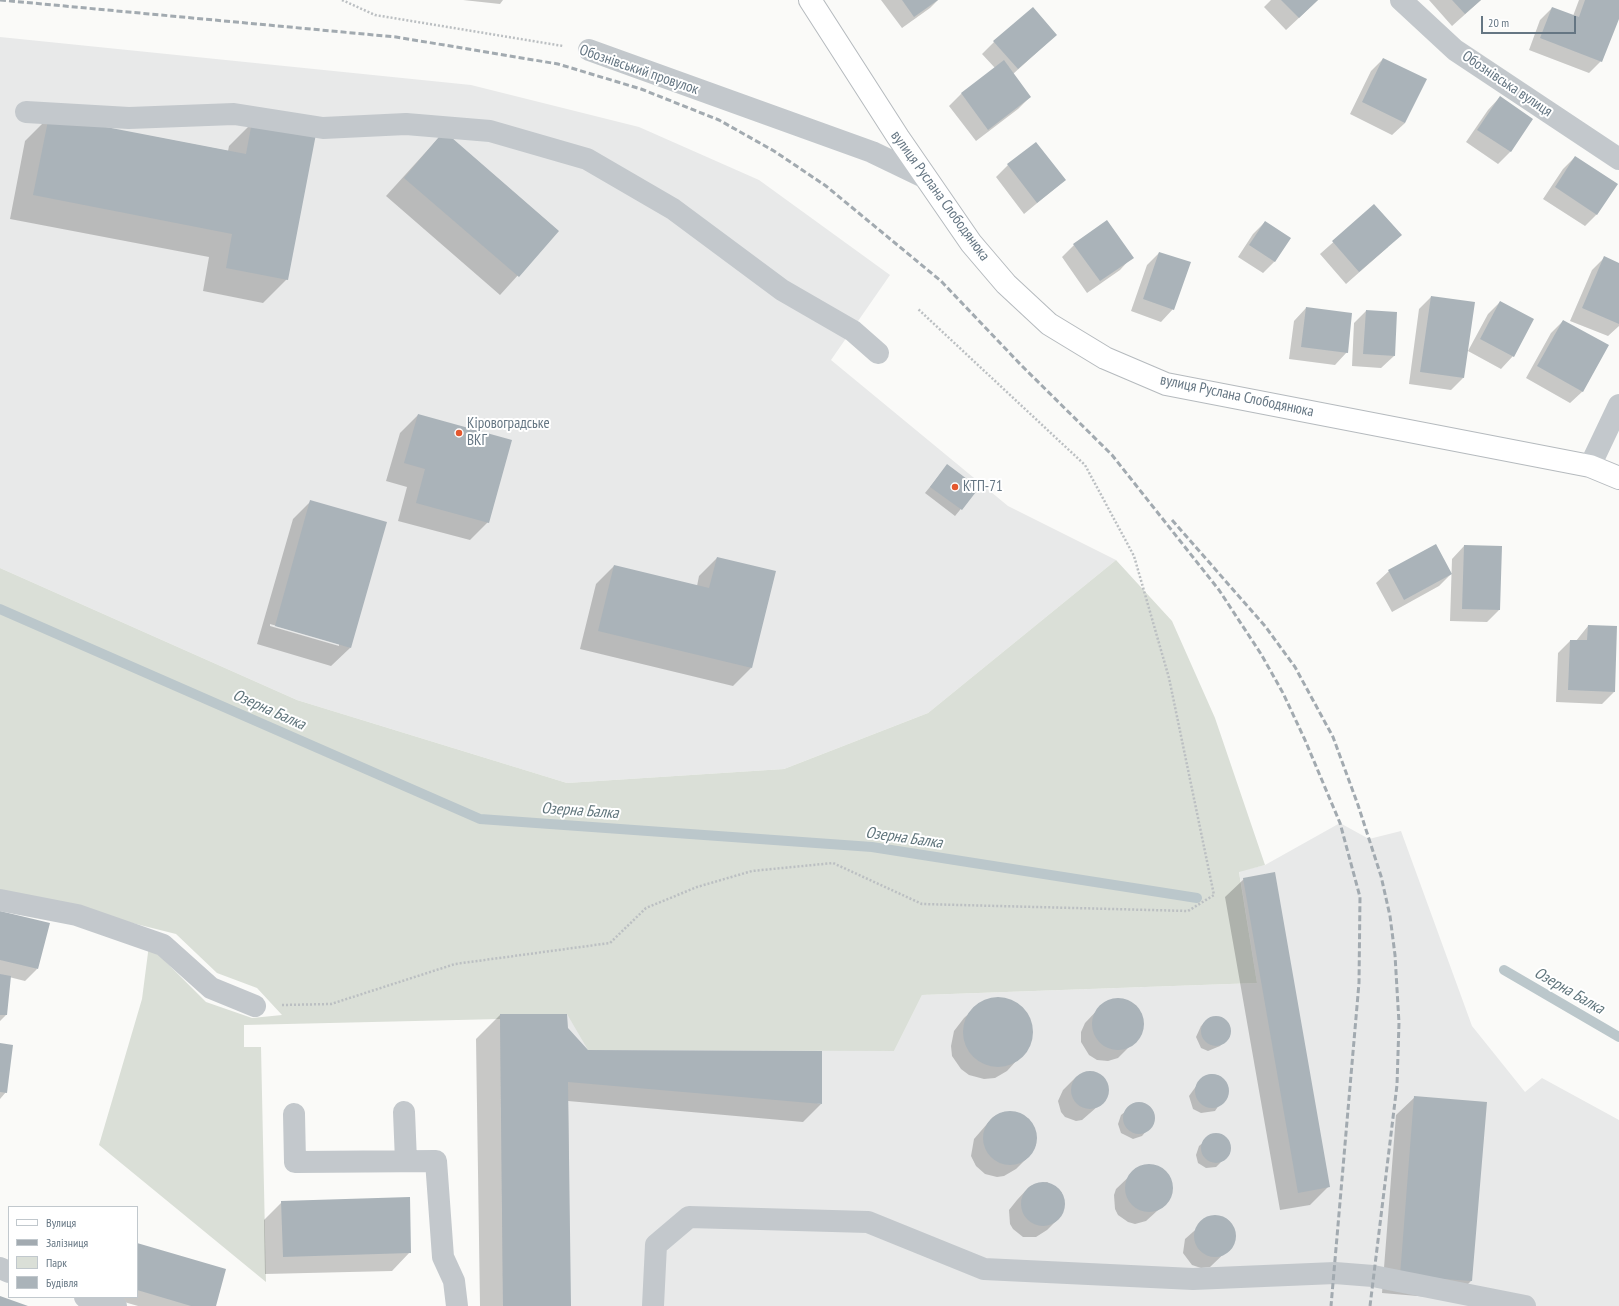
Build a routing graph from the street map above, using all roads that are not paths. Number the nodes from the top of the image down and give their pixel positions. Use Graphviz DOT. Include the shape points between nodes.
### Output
graph roads {
  1 [pos="810,0"];
  2 [pos="1401,0"];
  3 [pos="589,50"];
  4 [pos="26,112"];
  5 [pos="1619,160"];
  6 [pos="926,178"];
  7 [pos="878,353"];
  8 [pos="1619,405"];
  9 [pos="1590,466"];
  10 [pos="1619,478"];
  11 [pos="0,900"];
  12 [pos="255,1006"];
  13 [pos="404,1112"];
  14 [pos="294,1114"];
  15 [pos="406,1161"];
  16 [pos="88,1298"];
  17 [pos="116,1306"];
  18 [pos="457,1306"];
  19 [pos="653,1306"];
  20 [pos="1525,1306"];
  1 -- 6 [label="main road, вулиця Руслана Слободянюка"];
  2 -- 5 [label="street, Обознівська вулиця" via="1455,50"];
  3 -- 6 [label="street, Обознівський провулок" via="872,152"];
  4 -- 7 [label="street" via="129,118 234,114 324,128 406,124 490,131 505,135 587,159 672,209 782,290 853,331"];
  6 -- 9 [label="main road, вулиця Руслана Слободянюка" via="971,243 1006,284 1049,324 1105,358 1166,384"];
  8 -- 9 [label="street"];
  9 -- 10 [label="main road, вулиця Руслана Слободянюка"];
  11 -- 12 [label="street" via="77,915 163,945 211,988"];
  13 -- 15 [label="street"];
  14 -- 15 [label="street" via="295,1162"];
  15 -- 18 [label="street" via="436,1161 443,1257 454,1281"];
  16 -- 17 [label="street"];
  19 -- 20 [label="street" via="656,1245 689,1217 868,1222 984,1269 1193,1279 1350,1274 1374,1276"];
}
